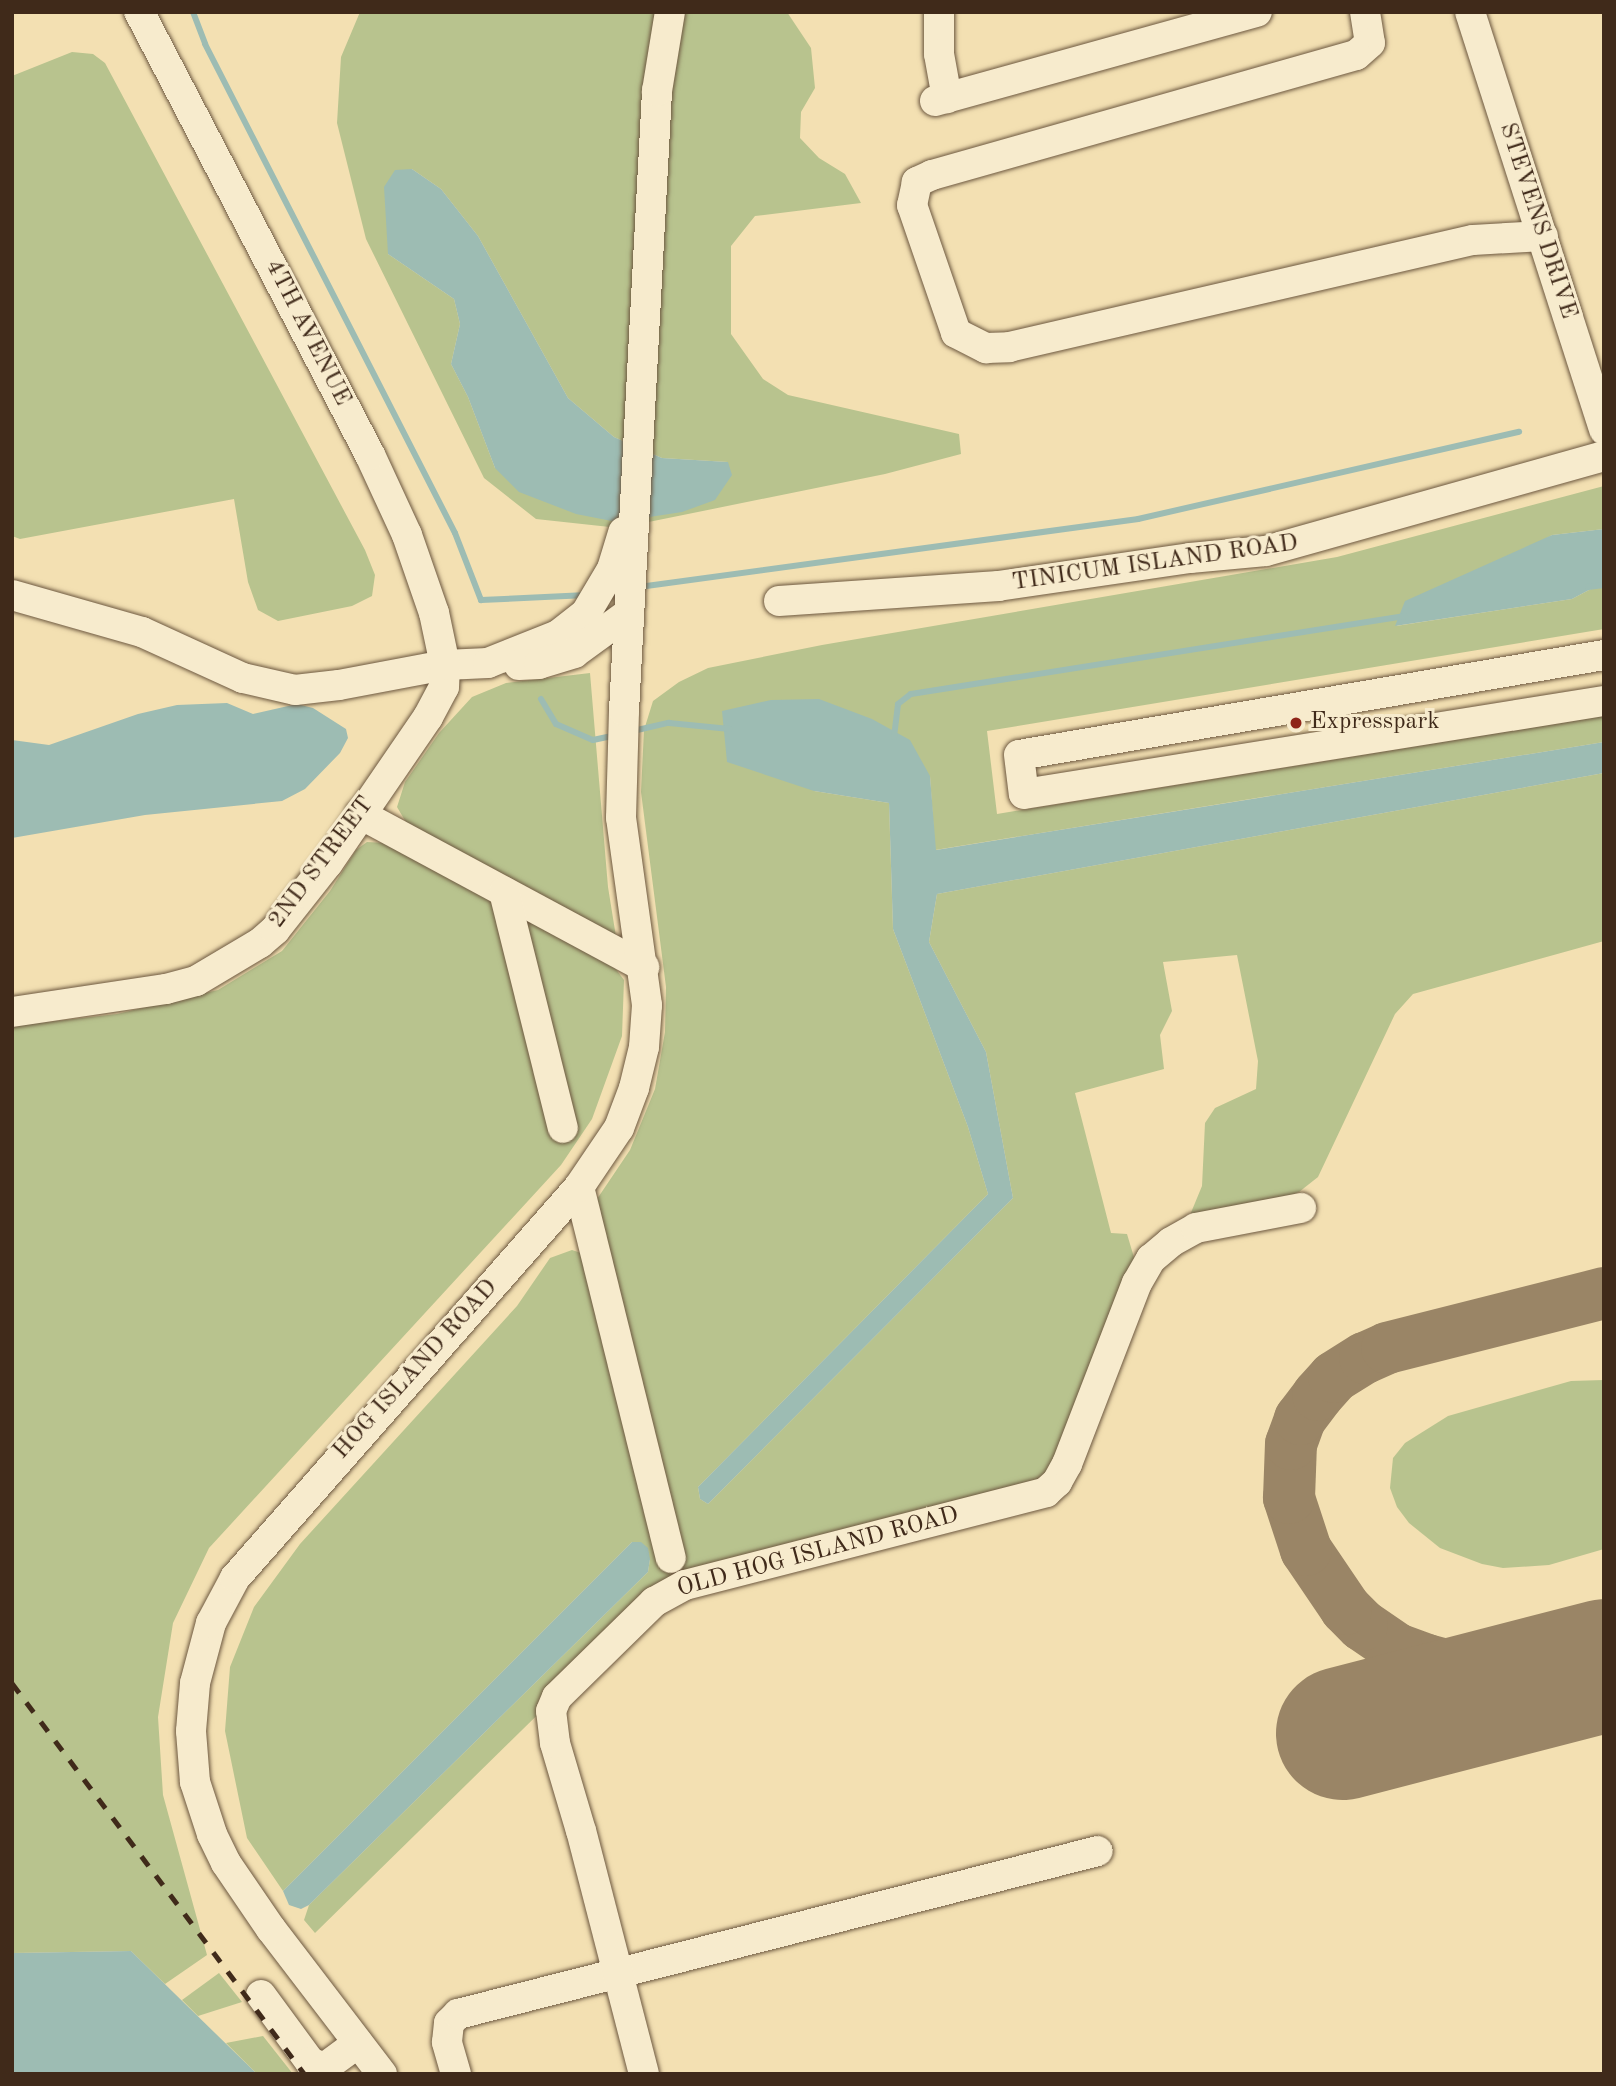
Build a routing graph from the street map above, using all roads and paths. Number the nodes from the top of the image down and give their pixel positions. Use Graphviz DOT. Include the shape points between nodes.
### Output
graph roads {
  1 [pos="139,12"];
  2 [pos="670,12"];
  3 [pos="939,12"];
  4 [pos="1365,12"];
  5 [pos="1470,12"];
  6 [pos="1239,15"];
  7 [pos="1543,236"];
  8 [pos="1604,430"];
  9 [pos="640,456"];
  10 [pos="1604,456"];
  11 [pos="12,595"];
  12 [pos="779,601"];
  13 [pos="629,607"];
  14 [pos="1604,655"];
  15 [pos="488,663"];
  16 [pos="445,665"];
  17 [pos="1604,701"];
  18 [pos="360,814"];
  19 [pos="504,892"];
  20 [pos="644,967"];
  21 [pos="12,1012"];
  22 [pos="563,1128"];
  23 [pos="579,1186"];
  24 [pos="1301,1208"];
  25 [pos="671,1558"];
  26 [pos="1098,1851"];
  27 [pos="619,1974"];
  28 [pos="261,1995"];
  29 [pos="358,2043"];
  30 [pos="382,2074"];
  31 [pos="456,2074"];
  32 [pos="644,2074"];
  1 -- 16 [label="street, 4TH AVENUE" via="370,455 420,570"];
  2 -- 9 [label="street" via="657,91"];
  3 -- 6 [label="street" via="941,100"];
  4 -- 7 [label="street" via="1370,43 1356,55 945,171 917,183 912,205 956,333 986,348 1009,346 1473,240"];
  5 -- 7 [label="street, STEVENS DRIVE"];
  7 -- 8 [label="street, STEVENS DRIVE"];
  9 -- 13 [label="street, HOG ISLAND ROAD"];
  9 -- 15 [label="street" via="621,541 586,613 558,635"];
  10 -- 12 [label="street, TINICUM ISLAND ROAD" via="1266,551 998,586"];
  11 -- 16 [label="street" via="142,632 243,678 295,690"];
  13 -- 15 [label="street" via="574,653 539,664 498,667"];
  13 -- 20 [label="street, HOG ISLAND ROAD" via="621,818"];
  14 -- 17 [label="street" via="1019,755 1024,794"];
  15 -- 16 [label="street"];
  16 -- 18 [label="street, 2ND STREET" via="439,699"];
  18 -- 19 [label="street"];
  18 -- 21 [label="street, 2ND STREET" via="275,930 215,972 166,989"];
  19 -- 20 [label="street"];
  19 -- 22 [label="street"];
  20 -- 23 [label="street, HOG ISLAND ROAD" via="646,1025 634,1088 619,1128"];
  23 -- 25 [label="street"];
  23 -- 29 [label="street, HOG ISLAND ROAD" via="249,1560 211,1623 199,1662 193,1759 212,1835 271,1929"];
  24 -- 27 [label="street, OLD HOG ISLAND ROAD" via="1196,1228 1152,1259 1137,1283 1067,1464 1046,1492 685,1585 654,1602 557,1697 551,1712 555,1743"];
  26 -- 27 [label="street"];
  27 -- 31 [label="street" via="458,2014 449,2023 447,2042"];
  27 -- 32 [label="street, OLD HOG ISLAND ROAD"];
  28 -- 29 [label="street" via="310,2062 324,2068"];
  29 -- 30 [label="street, HOG ISLAND ROAD"];
}
